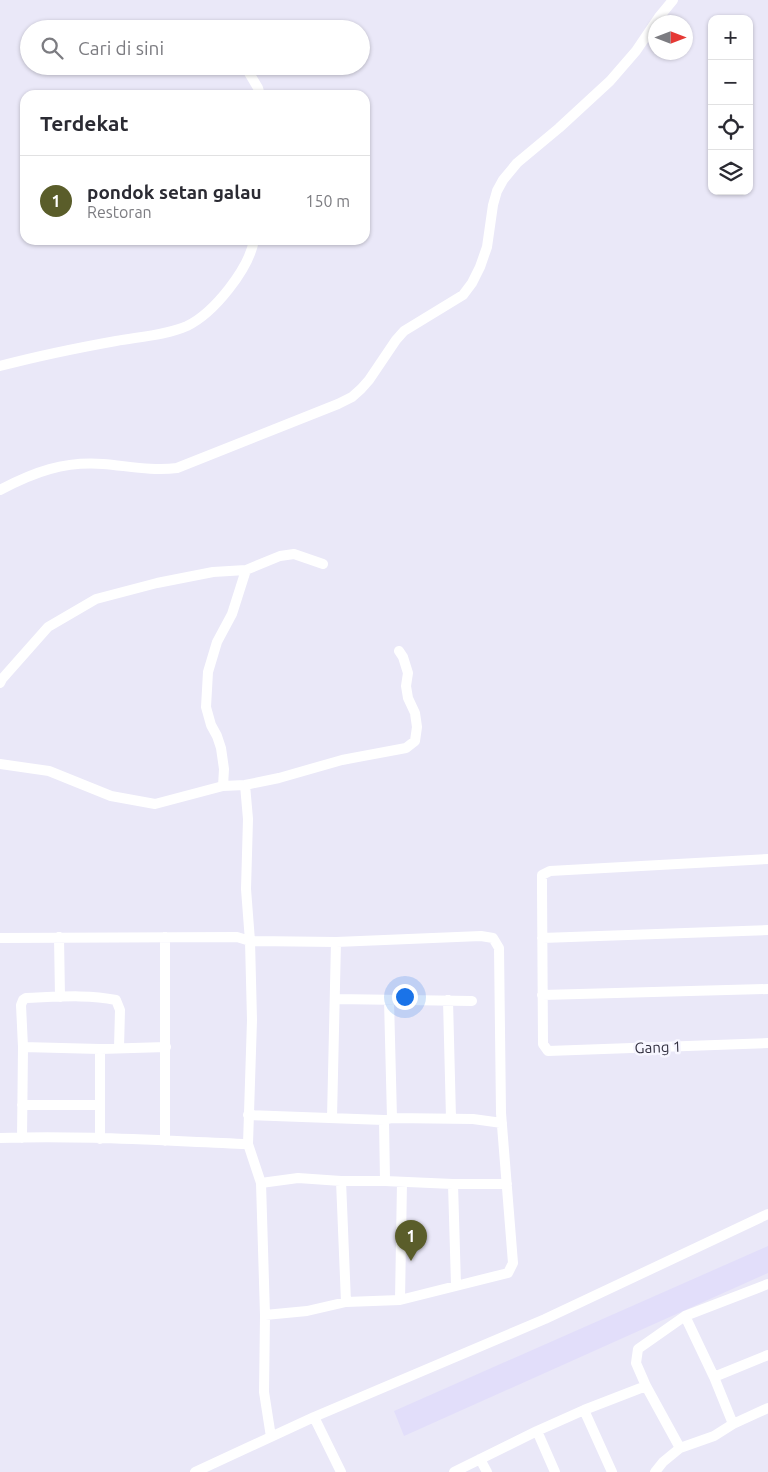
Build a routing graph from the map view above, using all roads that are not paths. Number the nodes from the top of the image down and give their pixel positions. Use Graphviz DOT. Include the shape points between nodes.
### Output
graph roads {
  1 [pos="673,0"];
  2 [pos="250,75"];
  3 [pos="259,90"];
  4 [pos="252,245"];
  5 [pos="0,366"];
  6 [pos="0,490"];
  7 [pos="323,564"];
  8 [pos="246,570"];
  9 [pos="399,651"];
  10 [pos="0,683"];
  11 [pos="0,764"];
  12 [pos="244,785"];
  13 [pos="222,786"];
  14 [pos="768,858"];
  15 [pos="768,930"];
  16 [pos="165,937"];
  17 [pos="0,938"];
  18 [pos="59,938"];
  19 [pos="542,938"];
  20 [pos="250,941"];
  21 [pos="336,942"];
  22 [pos="768,989"];
  23 [pos="542,995"];
  24 [pos="60,997"];
  25 [pos="335,999"];
  26 [pos="389,1000"];
  27 [pos="448,1000"];
  28 [pos="472,1001"];
  29 [pos="768,1043"];
  30 [pos="23,1047"];
  31 [pos="166,1047"];
  32 [pos="119,1048"];
  33 [pos="100,1049"];
  34 [pos="22,1105"];
  35 [pos="99,1105"];
  36 [pos="248,1115"];
  37 [pos="332,1118"];
  38 [pos="451,1118"];
  39 [pos="388,1119"];
  40 [pos="502,1122"];
  41 [pos="0,1138"];
  42 [pos="22,1138"];
  43 [pos="100,1139"];
  44 [pos="165,1141"];
  45 [pos="248,1144"];
  46 [pos="341,1181"];
  47 [pos="385,1181"];
  48 [pos="402,1182"];
  49 [pos="261,1183"];
  50 [pos="453,1184"];
  51 [pos="507,1184"];
  52 [pos="768,1214"];
  53 [pos="768,1284"];
  54 [pos="456,1285"];
  55 [pos="400,1300"];
  56 [pos="346,1302"];
  57 [pos="265,1315"];
  58 [pos="685,1316"];
  59 [pos="768,1355"];
  60 [pos="714,1377"];
  61 [pos="646,1386"];
  62 [pos="768,1408"];
  63 [pos="584,1410"];
  64 [pos="314,1417"];
  65 [pos="733,1424"];
  66 [pos="537,1430"];
  67 [pos="271,1437"];
  68 [pos="680,1448"];
  69 [pos="480,1459"];
  70 [pos="195,1472"];
  71 [pos="341,1472"];
  72 [pos="454,1472"];
  73 [pos="487,1472"];
  74 [pos="555,1472"];
  75 [pos="612,1472"];
  76 [pos="655,1472"];
  1 -- 6 [label="street" via="610,81 517,163 503,180 493,205 487,248 468,289 404,331 369,380 352,397 177,468 94,464 57,466"];
  2 -- 3 [label="street"];
  4 -- 5 [label="street" via="230,288 204,315 186,326"];
  7 -- 8 [label="street" via="294,554 280,556"];
  8 -- 10 [label="street" via="213,572 96,599 48,627"];
  8 -- 13 [label="street" via="208,672 206,708 221,748"];
  9 -- 12 [label="street" via="408,673 406,686 417,728 415,740 406,748 342,760"];
  11 -- 13 [label="street" via="50,771 111,796 155,804"];
  12 -- 13 [label="street"];
  12 -- 20 [label="street" via="248,819 246,904"];
  14 -- 19 [label="street" via="550,871 542,875"];
  15 -- 19 [label="street"];
  16 -- 18 [label="street"];
  16 -- 20 [label="street" via="237,937"];
  16 -- 31 [label="street"];
  17 -- 18 [label="street"];
  18 -- 24 [label="street"];
  19 -- 23 [label="street"];
  20 -- 21 [label="street"];
  20 -- 36 [label="street" via="252,1020"];
  21 -- 25 [label="street"];
  21 -- 40 [label="street" via="493,938 499,948"];
  22 -- 23 [label="street"];
  23 -- 29 [label="street, Gang 1" via="543,1044 548,1051"];
  24 -- 30 [label="street" via="23,1000"];
  24 -- 32 [label="street" via="116,1000 120,1010"];
  25 -- 26 [label="street"];
  25 -- 37 [label="street"];
  26 -- 27 [label="street"];
  26 -- 39 [label="street"];
  27 -- 28 [label="street"];
  27 -- 38 [label="street"];
  30 -- 33 [label="street"];
  30 -- 34 [label="street"];
  31 -- 32 [label="street"];
  31 -- 44 [label="street"];
  32 -- 33 [label="street"];
  33 -- 35 [label="street"];
  34 -- 35 [label="street"];
  34 -- 42 [label="street"];
  35 -- 43 [label="street"];
  36 -- 37 [label="street"];
  36 -- 45 [label="street"];
  37 -- 39 [label="street"];
  38 -- 39 [label="street"];
  38 -- 40 [label="street"];
  39 -- 47 [label="street"];
  40 -- 51 [label="street"];
  41 -- 42 [label="street"];
  42 -- 43 [label="street"];
  43 -- 44 [label="street"];
  44 -- 45 [label="street"];
  45 -- 49 [label="street"];
  46 -- 47 [label="street"];
  46 -- 49 [label="street" via="298,1178"];
  46 -- 56 [label="street"];
  47 -- 48 [label="street"];
  48 -- 50 [label="street"];
  48 -- 55 [label="street"];
  49 -- 57 [label="street"];
  50 -- 51 [label="street"];
  50 -- 54 [label="street"];
  51 -- 54 [label="street" via="513,1262 508,1273"];
  52 -- 64 [label="street" via="546,1320"];
  53 -- 58 [label="street"];
  54 -- 55 [label="street"];
  55 -- 56 [label="street"];
  56 -- 57 [label="street" via="307,1311"];
  57 -- 67 [label="street" via="264,1392"];
  58 -- 60 [label="street"];
  58 -- 61 [label="street" via="638,1349 636,1363"];
  59 -- 60 [label="street"];
  60 -- 65 [label="street"];
  61 -- 63 [label="street"];
  61 -- 68 [label="street"];
  62 -- 65 [label="street"];
  63 -- 66 [label="street"];
  63 -- 75 [label="street"];
  64 -- 67 [label="street"];
  64 -- 71 [label="street"];
  65 -- 68 [label="street" via="714,1436"];
  66 -- 69 [label="street"];
  66 -- 74 [label="street"];
  67 -- 70 [label="street"];
  68 -- 76 [label="street"];
  69 -- 72 [label="street"];
  69 -- 73 [label="street"];
}
